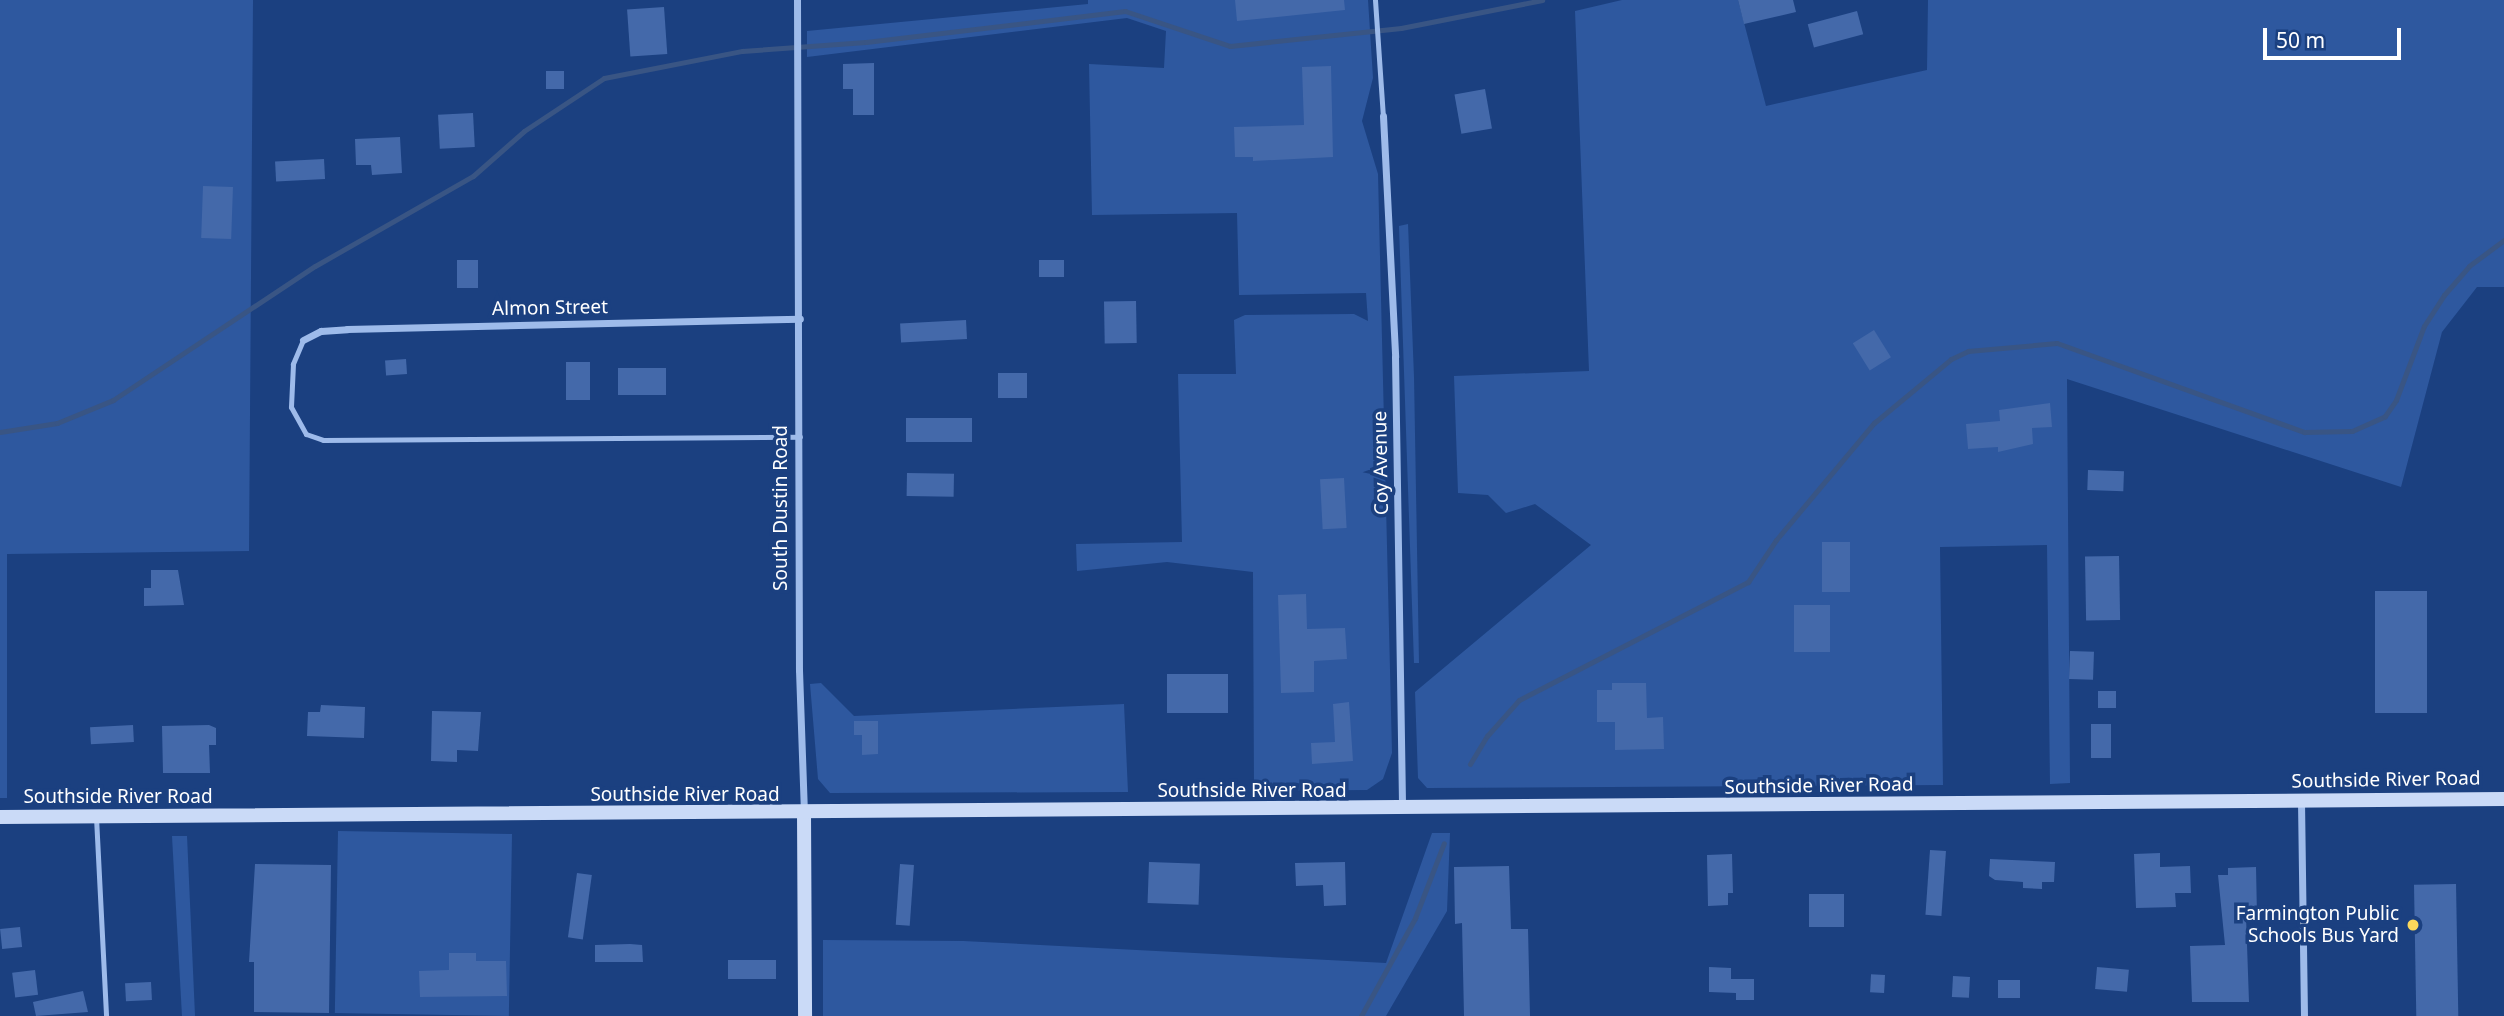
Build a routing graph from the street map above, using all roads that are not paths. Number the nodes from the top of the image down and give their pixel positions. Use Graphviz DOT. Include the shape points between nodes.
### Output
graph roads {
  1 [pos="797,0"];
  2 [pos="1375,0"];
  3 [pos="1383,116"];
  4 [pos="800,319"];
  5 [pos="303,340"];
  6 [pos="801,437"];
  7 [pos="2504,799"];
  8 [pos="2301,800"];
  9 [pos="1402,809"];
  10 [pos="804,813"];
  11 [pos="0,817"];
  12 [pos="96,817"];
  13 [pos="106,1016"];
  14 [pos="805,1016"];
  15 [pos="2304,1016"];
  1 -- 4 [label="street, South Dustin Road"];
  2 -- 3 [label="lane"];
  3 -- 9 [label="street, Coy Avenue" via="1395,357"];
  4 -- 5 [label="street, Almon Street" via="346,329 321,331"];
  4 -- 6 [label="street, South Dustin Road"];
  5 -- 6 [label="lane" via="293,364 292,407 306,434 323,440"];
  6 -- 10 [label="street, South Dustin Road" via="799,670"];
  7 -- 8 [label="main road, Southside River Road"];
  8 -- 9 [label="main road, Southside River Road"];
  8 -- 15 [label="street"];
  9 -- 10 [label="main road, Southside River Road"];
  10 -- 12 [label="main road, Southside River Road"];
  10 -- 14 [label="main road, South Dustin Road"];
  11 -- 12 [label="main road, Southside River Road"];
  12 -- 13 [label="lane"];
}
